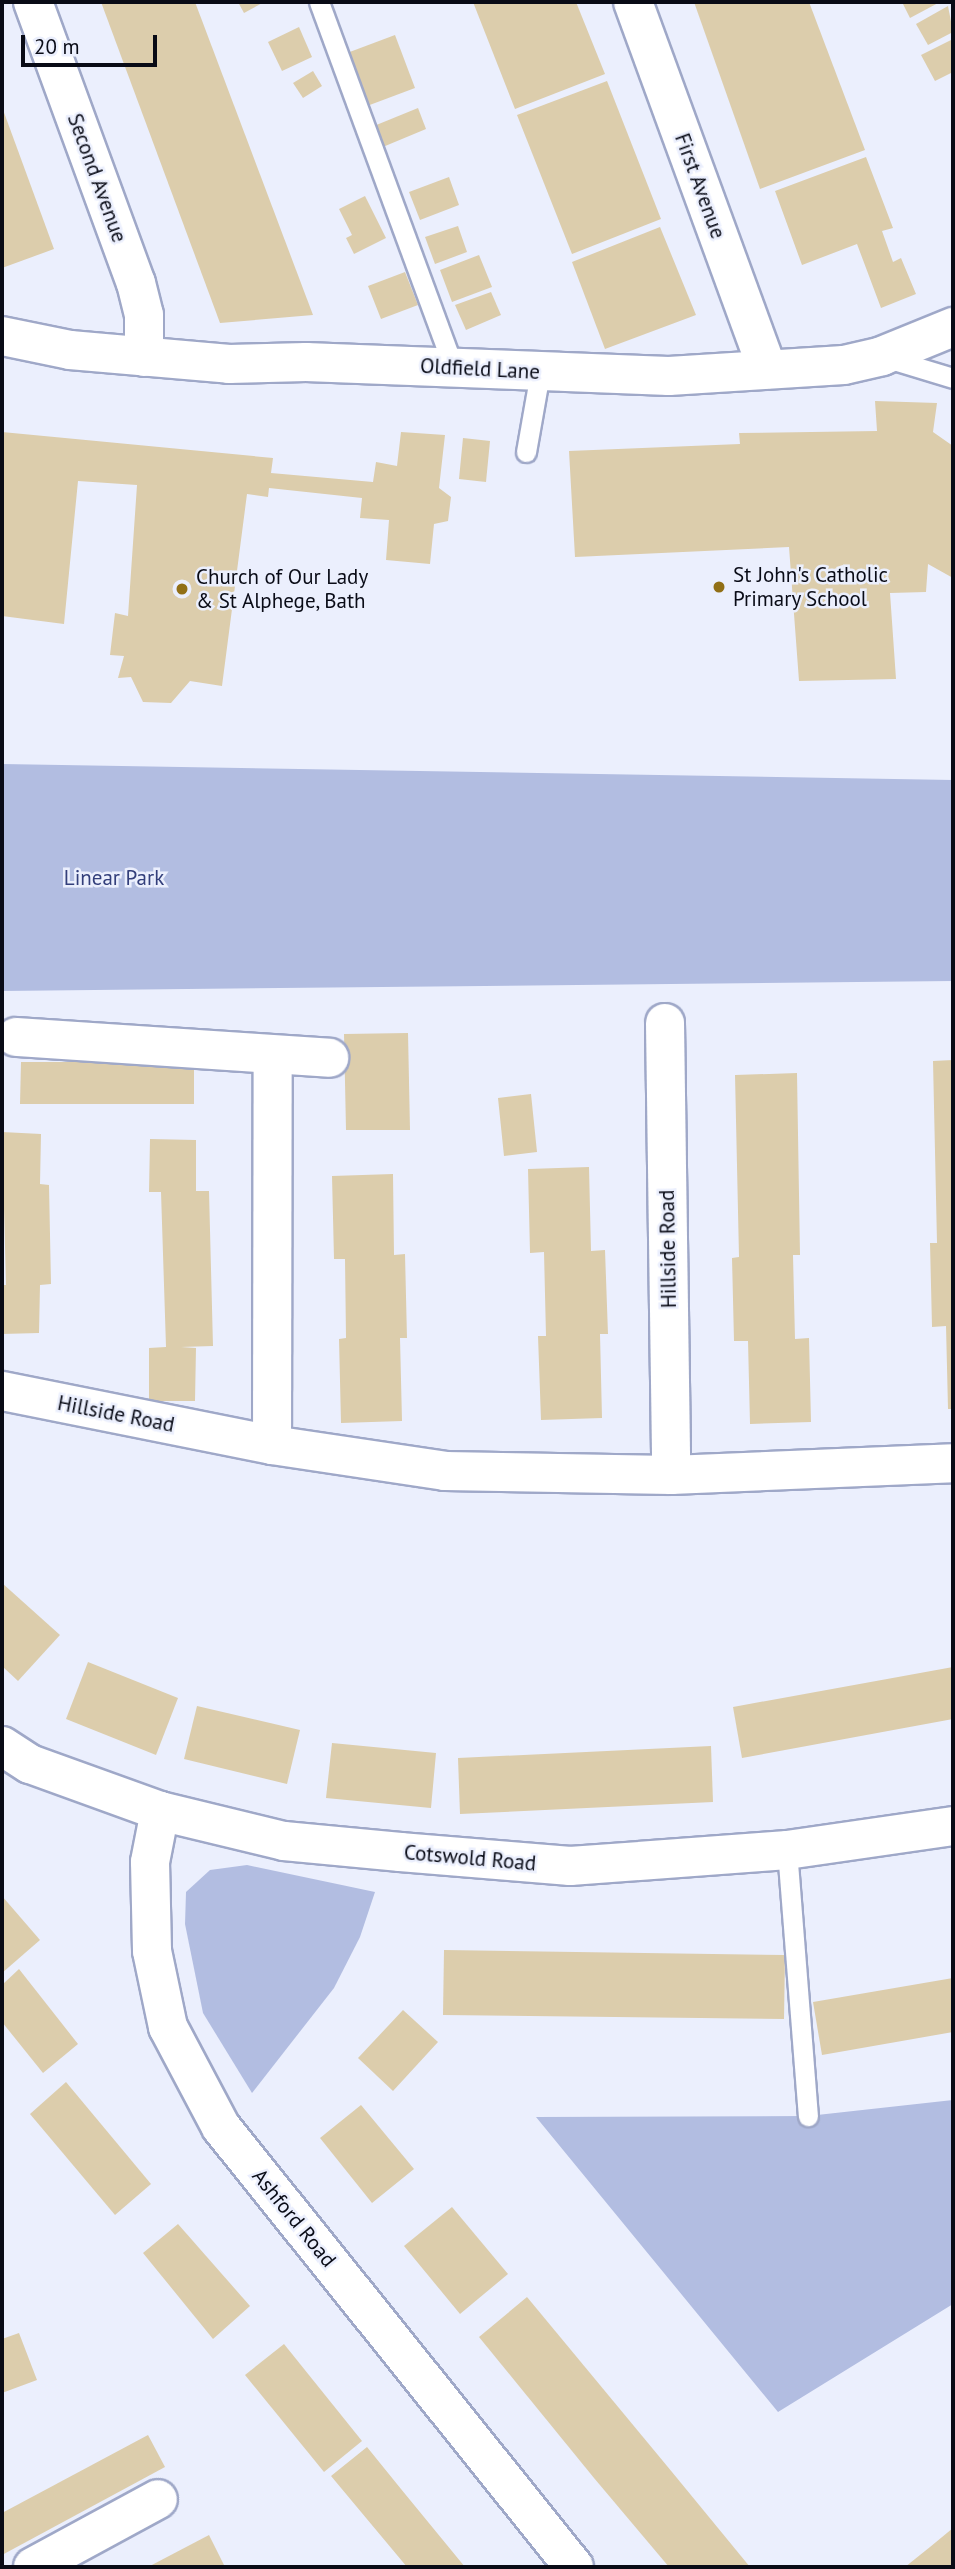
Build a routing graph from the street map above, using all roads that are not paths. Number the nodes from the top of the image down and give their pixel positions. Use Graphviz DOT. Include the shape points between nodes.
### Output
graph roads {
  1 [pos="33,2"];
  2 [pos="319,2"];
  3 [pos="632,2"];
  4 [pos="953,327"];
  5 [pos="2,336"];
  6 [pos="882,356"];
  7 [pos="144,357"];
  8 [pos="453,366"];
  9 [pos="767,369"];
  10 [pos="540,373"];
  11 [pos="953,379"];
  12 [pos="526,452"];
  13 [pos="665,1023"];
  14 [pos="16,1037"];
  15 [pos="273,1055"];
  16 [pos="329,1058"];
  17 [pos="2,1391"];
  18 [pos="272,1445"];
  19 [pos="953,1463"];
  20 [pos="671,1475"];
  21 [pos="2,1746"];
  22 [pos="160,1811"];
  23 [pos="953,1826"];
  24 [pos="787,1850"];
  25 [pos="808,2116"];
  26 [pos="159,2499"];
  27 [pos="33,2567"];
  28 [pos="573,2567"];
  1 -- 7 [label="street, Second Avenue" via="136,284 144,316"];
  2 -- 8 [label="lane"];
  3 -- 9 [label="street, First Avenue"];
  4 -- 6 [label="street, Oldfield Lane"];
  5 -- 7 [label="street, Oldfield Lane" via="70,350"];
  6 -- 9 [label="street, Oldfield Lane" via="844,365"];
  6 -- 11 [label="lane"];
  7 -- 8 [label="street, Oldfield Lane" via="229,365"];
  8 -- 10 [label="street, Oldfield Lane"];
  9 -- 10 [label="street, Oldfield Lane" via="669,376"];
  10 -- 12 [label="lane"];
  13 -- 20 [label="street, Hillside Road"];
  14 -- 15 [label="street"];
  15 -- 16 [label="street"];
  15 -- 18 [label="street"];
  17 -- 18 [label="street, Hillside Road"];
  18 -- 20 [label="street, Hillside Road" via="445,1471"];
  19 -- 20 [label="street, Hillside Road"];
  21 -- 22 [label="street, Cotswold Road" via="30,1765"];
  22 -- 24 [label="street, Cotswold Road" via="284,1841 570,1866"];
  22 -- 28 [label="street, Ashford Road" via="150,1862 152,1951 168,2027 221,2127"];
  23 -- 24 [label="street, Cotswold Road"];
  24 -- 25 [label="lane"];
  26 -- 27 [label="street"];
}
